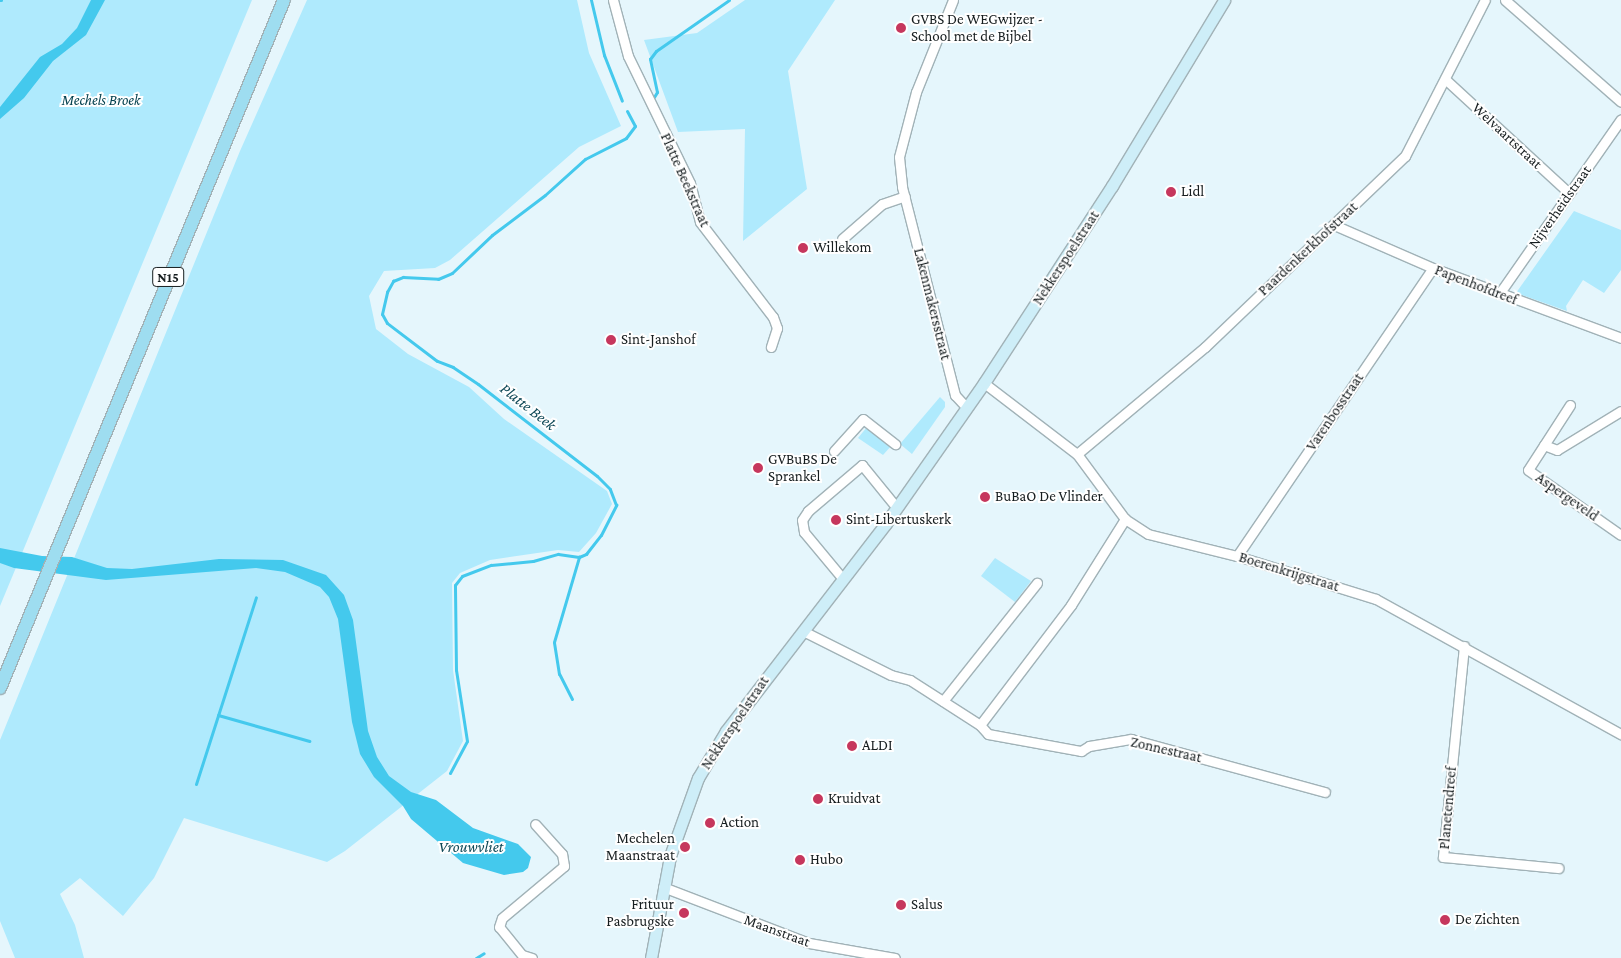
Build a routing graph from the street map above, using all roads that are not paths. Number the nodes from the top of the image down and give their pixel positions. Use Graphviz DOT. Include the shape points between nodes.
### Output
graph roads {
  1 [pos="284,0"];
  2 [pos="613,0"];
  3 [pos="953,0"];
  4 [pos="1224,0"];
  5 [pos="1485,0"];
  6 [pos="1505,0"];
  7 [pos="1445,79"];
  8 [pos="1621,102"];
  9 [pos="1621,119"];
  10 [pos="1569,193"];
  11 [pos="904,196"];
  12 [pos="1334,225"];
  13 [pos="842,239"];
  14 [pos="1433,268"];
  15 [pos="1499,294"];
  16 [pos="1621,338"];
  17 [pos="771,347"];
  18 [pos="984,383"];
  19 [pos="1570,405"];
  20 [pos="966,407"];
  21 [pos="1621,411"];
  22 [pos="895,444"];
  23 [pos="1544,445"];
  24 [pos="834,451"];
  25 [pos="1077,454"];
  26 [pos="897,508"];
  27 [pos="1125,519"];
  28 [pos="1621,535"];
  29 [pos="1237,556"];
  30 [pos="842,579"];
  31 [pos="1037,583"];
  32 [pos="803,631"];
  33 [pos="1464,646"];
  34 [pos="0,688"];
  35 [pos="943,701"];
  36 [pos="980,725"];
  37 [pos="1621,734"];
  38 [pos="1325,792"];
  39 [pos="535,824"];
  40 [pos="1558,868"];
  41 [pos="663,887"];
  42 [pos="532,958"];
  43 [pos="651,958"];
  44 [pos="895,958"];
  1 -- 34 [label="main road, N15"];
  2 -- 17 [label="street, Platte Beekstraat" via="628,56 690,183 700,222 773,317 777,328"];
  3 -- 11 [label="street, Lakenmakersstraat" via="902,135 899,157"];
  4 -- 18 [label="main road, Nekkerspoelstraat" via="1112,186"];
  5 -- 7 [label="street, Paardenkerkhofstraat"];
  6 -- 8 [label="street"];
  7 -- 10 [label="street, Welvaartstraat"];
  7 -- 12 [label="street, Paardenkerkhofstraat" via="1405,156"];
  9 -- 10 [label="street, Nijverheidstraat"];
  10 -- 15 [label="street, Nijverheidstraat"];
  11 -- 13 [label="street" via="882,204"];
  11 -- 20 [label="street, Lakenmakersstraat" via="955,396"];
  12 -- 14 [label="street, Papenhofdreef"];
  12 -- 25 [label="street, Paardenkerkhofstraat" via="1205,347"];
  14 -- 15 [label="street, Papenhofdreef"];
  14 -- 29 [label="street, Varenbosstraat"];
  15 -- 16 [label="street, Papenhofdreef"];
  18 -- 20 [label="main road, Nekkerspoelstraat"];
  18 -- 25 [label="street, Boerenkrijgstraat"];
  19 -- 23 [label="street, Aspergeveld"];
  20 -- 26 [label="main road, Nekkerspoelstraat"];
  21 -- 23 [label="street" via="1557,450"];
  22 -- 24 [label="street" via="863,419"];
  23 -- 28 [label="street, Aspergeveld" via="1528,470"];
  25 -- 27 [label="street, Boerenkrijgstraat"];
  26 -- 30 [label="main road, Nekkerspoelstraat"];
  26 -- 30 [label="street" via="862,465 808,511 802,520 804,532"];
  27 -- 29 [label="street, Boerenkrijgstraat" via="1148,534"];
  27 -- 36 [label="street" via="1071,605"];
  29 -- 33 [label="street, Boerenkrijgstraat" via="1376,599"];
  30 -- 32 [label="main road, Nekkerspoelstraat"];
  31 -- 35 [label="street"];
  32 -- 35 [label="street, Zonnestraat" via="891,675 910,680"];
  32 -- 41 [label="main road, Nekkerspoelstraat" via="732,723 698,778 679,824"];
  33 -- 37 [label="street, Boerenkrijgstraat"];
  33 -- 40 [label="street, Planetendreef" via="1443,857"];
  35 -- 36 [label="street, Zonnestraat"];
  36 -- 38 [label="street, Zonnestraat" via="988,734 1081,750 1132,739"];
  39 -- 42 [label="street" via="565,861 554,876 502,918 499,926 522,955"];
  41 -- 43 [label="main road, Nekkerspoelstraat"];
  41 -- 44 [label="street, Maanstraat" via="809,944"];
}
